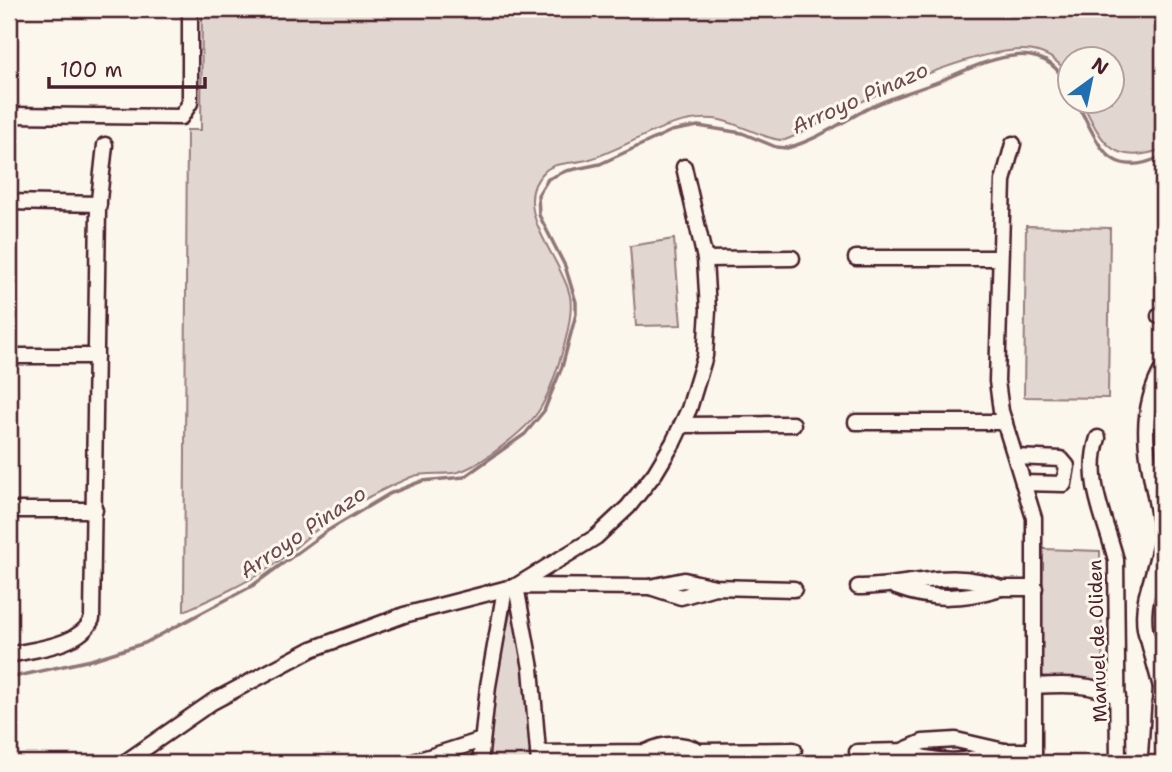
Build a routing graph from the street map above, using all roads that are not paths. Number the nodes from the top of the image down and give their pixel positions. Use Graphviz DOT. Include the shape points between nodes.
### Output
graph roads {
  1 [pos="190,9"];
  2 [pos="9,115"];
  3 [pos="1013,144"];
  4 [pos="105,145"];
  5 [pos="684,166"];
  6 [pos="9,202"];
  7 [pos="99,204"];
  8 [pos="792,258"];
  9 [pos="856,258"];
  10 [pos="999,258"];
  11 [pos="705,259"];
  12 [pos="9,356"];
  13 [pos="96,356"];
  14 [pos="1163,368"];
  15 [pos="856,422"];
  16 [pos="1005,422"];
  17 [pos="793,424"];
  18 [pos="682,425"];
  19 [pos="1098,438"];
  20 [pos="1016,457"];
  21 [pos="1023,483"];
  22 [pos="9,510"];
  23 [pos="95,510"];
  24 [pos="1163,542"];
  25 [pos="1163,575"];
  26 [pos="1149,586"];
  27 [pos="510,587"];
  28 [pos="859,587"];
  29 [pos="895,587"];
  30 [pos="1001,588"];
  31 [pos="1035,588"];
  32 [pos="794,589"];
  33 [pos="1149,642"];
  34 [pos="1163,652"];
  35 [pos="9,655"];
  36 [pos="1162,685"];
  37 [pos="1035,686"];
  38 [pos="1118,698"];
  39 [pos="482,740"];
  40 [pos="794,750"];
  41 [pos="902,751"];
  42 [pos="1004,751"];
  43 [pos="857,752"];
  44 [pos="1034,757"];
  45 [pos="539,758"];
  46 [pos="124,763"];
  47 [pos="410,763"];
  48 [pos="480,763"];
  49 [pos="1118,763"];
  50 [pos="1156,763"];
  1 -- 2 [label="street" via="190,103 181,117"];
  3 -- 10 [label="street" via="1003,181"];
  4 -- 7 [label="street"];
  5 -- 11 [label="street"];
  6 -- 7 [label="street"];
  7 -- 13 [label="street"];
  8 -- 11 [label="street"];
  9 -- 10 [label="street"];
  10 -- 16 [label="street" via="997,381"];
  11 -- 18 [label="street" via="705,356"];
  12 -- 13 [label="street"];
  13 -- 23 [label="street"];
  14 -- 24 [label="street" via="1144,415"];
  15 -- 16 [label="street"];
  16 -- 20 [label="street"];
  17 -- 18 [label="street"];
  18 -- 27 [label="street" via="655,473 611,525 576,551"];
  19 -- 38 [label="street, Manuel de Oliden" via="1093,458 1097,508 1108,527 1116,560"];
  20 -- 21 [label="street"];
  20 -- 21 [label="street" via="1061,459 1066,466 1064,484"];
  21 -- 31 [label="street" via="1034,518"];
  22 -- 23 [label="street"];
  23 -- 35 [label="street" via="94,606 89,625 72,638"];
  24 -- 26 [label="street"];
  25 -- 26 [label="street"];
  26 -- 33 [label="street" via="1144,619"];
  27 -- 32 [label="street" via="650,587 684,580 715,587"];
  27 -- 39 [label="street"];
  27 -- 45 [label="street" via="531,667"];
  27 -- 46 [label="street" via="404,615 312,649 212,702"];
  28 -- 29 [label="street"];
  29 -- 30 [label="street" via="957,577"];
  29 -- 30 [label="street" via="951,599"];
  30 -- 31 [label="street"];
  31 -- 37 [label="street"];
  33 -- 34 [label="street"];
  33 -- 36 [label="street"];
  36 -- 50 [label="street"];
  37 -- 38 [label="street" via="1088,687"];
  37 -- 44 [label="street"];
  38 -- 49 [label="street, Manuel de Oliden"];
  39 -- 47 [label="street"];
  39 -- 48 [label="street"];
  40 -- 45 [label="street" via="699,751 676,760 646,752"];
  41 -- 42 [label="street" via="951,763"];
  41 -- 42 [label="street" via="923,742 956,740"];
  41 -- 43 [label="street"];
  42 -- 44 [label="street"];
}
